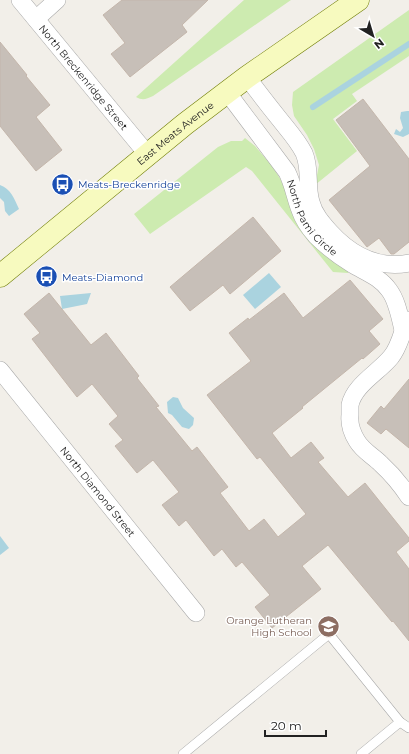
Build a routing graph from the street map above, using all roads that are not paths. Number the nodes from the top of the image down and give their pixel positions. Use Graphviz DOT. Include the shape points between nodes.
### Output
graph roads {
  1 [pos="20,0"];
  2 [pos="57,0"];
  3 [pos="358,0"];
  4 [pos="36,19"];
  5 [pos="247,77"];
  6 [pos="227,92"];
  7 [pos="148,155"];
  8 [pos="409,262"];
  9 [pos="0,276"];
  10 [pos="406,323"];
  11 [pos="0,370"];
  12 [pos="409,497"];
  13 [pos="196,613"];
  14 [pos="400,722"];
  15 [pos="409,728"];
  16 [pos="183,754"];
  17 [pos="361,754"];
  1 -- 4 [label="street, North Breckenridge Street"];
  2 -- 4 [label="street"];
  3 -- 5 [label="street, East Meats Avenue"];
  4 -- 7 [label="street, North Breckenridge Street"];
  5 -- 6 [label="street, East Meats Avenue"];
  5 -- 8 [label="street, North Pami Circle" via="302,150 307,163 310,201 324,226 342,244 361,256 390,265"];
  6 -- 7 [label="street, East Meats Avenue"];
  6 -- 10 [label="street, North Pami Circle" via="287,172 300,210 313,231 340,257 381,280"];
  7 -- 9 [label="street, East Meats Avenue"];
  10 -- 12 [label="street, North Pami Circle" via="392,356 355,394 350,405 350,419 356,440 391,473"];
  11 -- 13 [label="street, North Diamond Street"];
  14 -- 15 [label="lane"];
  14 -- 16 [label="lane" via="329,634"];
  14 -- 17 [label="lane"];
}
